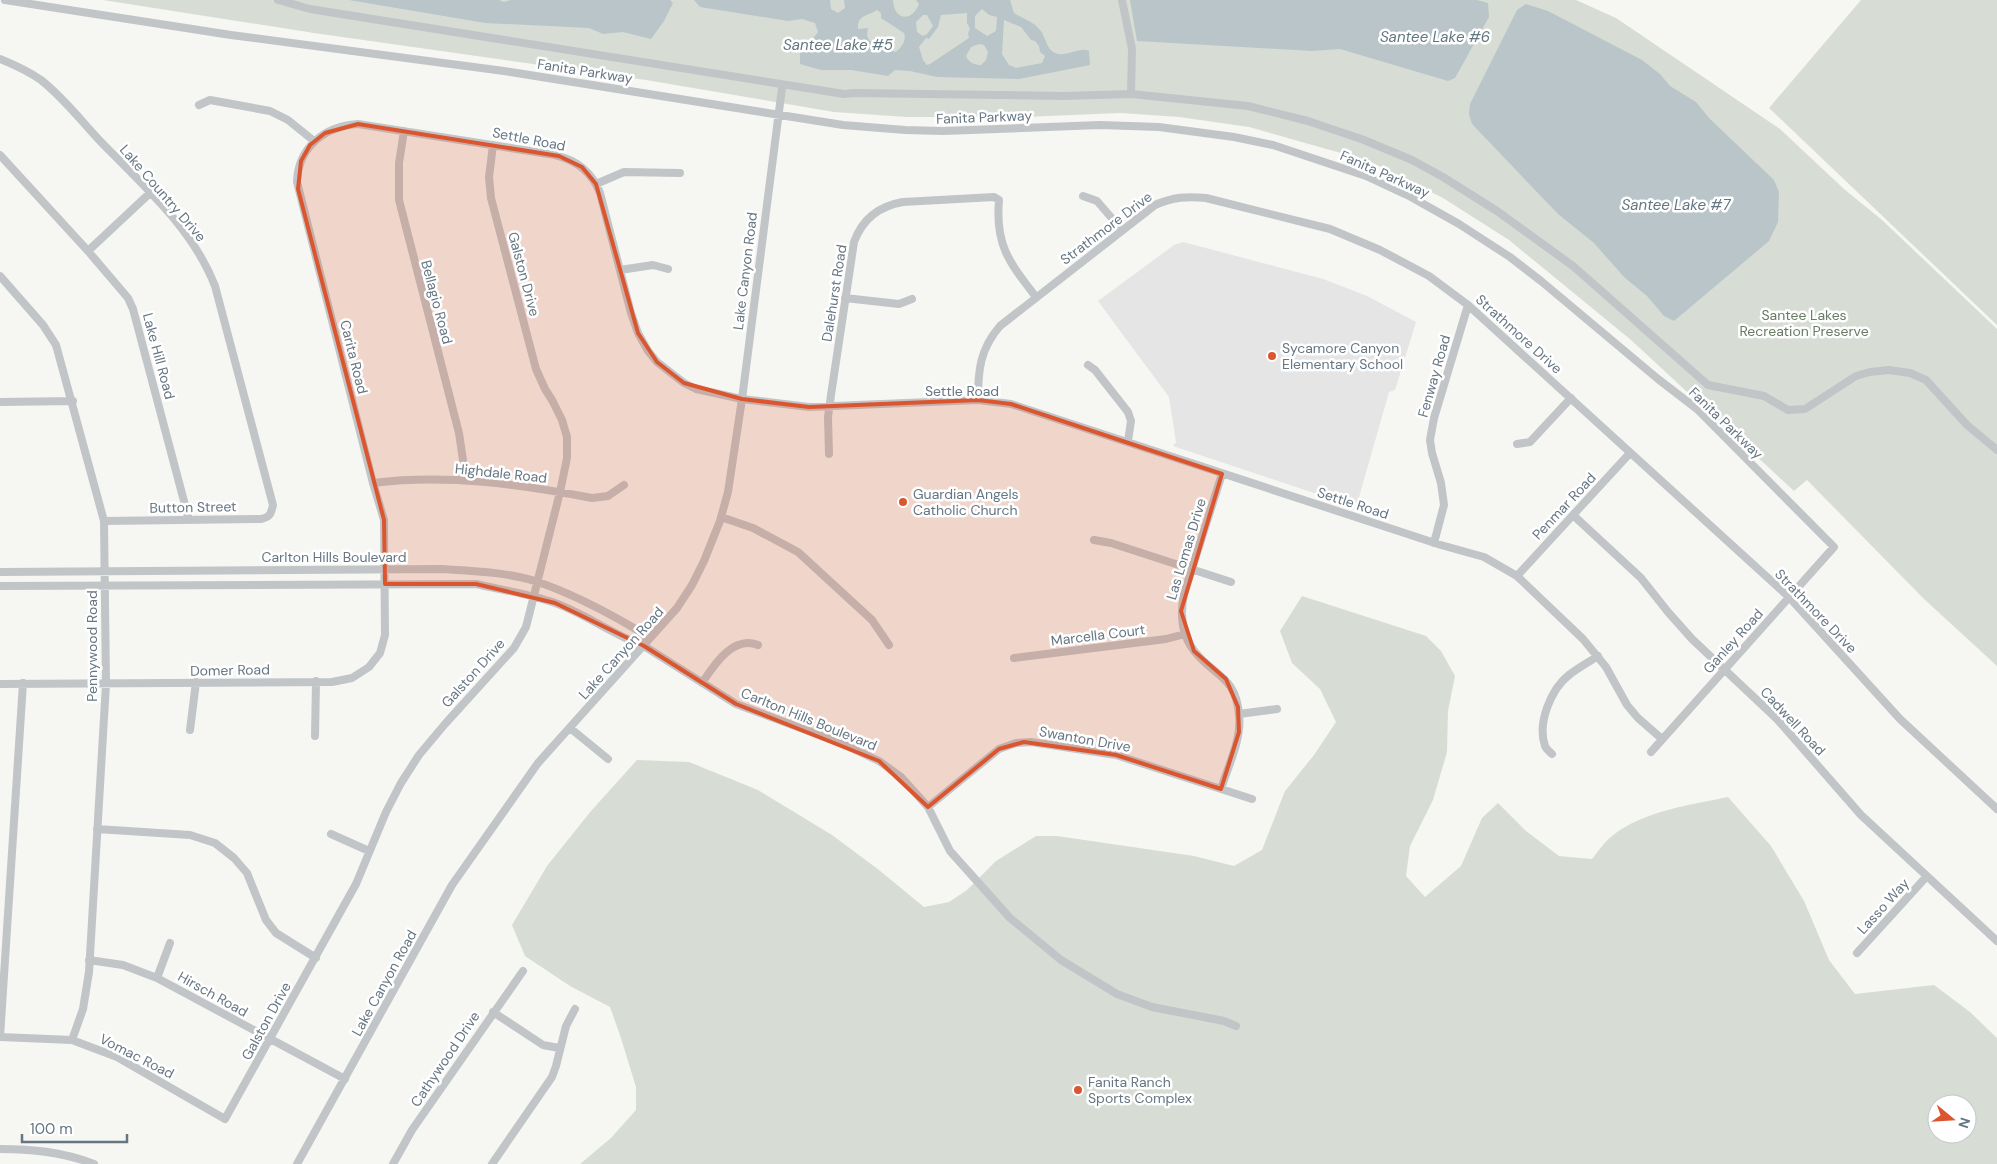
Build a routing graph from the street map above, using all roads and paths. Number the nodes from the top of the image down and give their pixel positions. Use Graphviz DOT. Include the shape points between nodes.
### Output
graph roads {
  1 [pos="5,0"];
  2 [pos="278,0"];
  3 [pos="1122,0"];
  4 [pos="0,60"];
  5 [pos="782,88"];
  6 [pos="1131,94"];
  7 [pos="199,105"];
  8 [pos="779,115"];
  9 [pos="404,131"];
  10 [pos="314,141"];
  11 [pos="493,145"];
  12 [pos="0,155"];
  13 [pos="680,173"];
  14 [pos="596,184"];
  15 [pos="150,193"];
  16 [pos="1083,196"];
  17 [pos="1122,230"];
  18 [pos="88,251"];
  19 [pos="668,269"];
  20 [pos="620,270"];
  21 [pos="0,276"];
  22 [pos="1036,297"];
  23 [pos="845,298"];
  24 [pos="912,299"];
  25 [pos="1468,305"];
  26 [pos="1088,365"];
  27 [pos="1571,398"];
  28 [pos="742,399"];
  29 [pos="978,400"];
  30 [pos="73,401"];
  31 [pos="0,402"];
  32 [pos="829,407"];
  33 [pos="1128,441"];
  34 [pos="1517,444"];
  35 [pos="1997,450"];
  36 [pos="1630,453"];
  37 [pos="829,454"];
  38 [pos="1222,474"];
  39 [pos="460,480"];
  40 [pos="373,484"];
  41 [pos="624,485"];
  42 [pos="560,492"];
  43 [pos="272,505"];
  44 [pos="1573,515"];
  45 [pos="722,517"];
  46 [pos="189,520"];
  47 [pos="104,521"];
  48 [pos="1094,540"];
  49 [pos="1434,543"];
  50 [pos="1834,546"];
  51 [pos="385,570"];
  52 [pos="1191,570"];
  53 [pos="0,572"];
  54 [pos="104,572"];
  55 [pos="1517,576"];
  56 [pos="537,582"];
  57 [pos="1231,582"];
  58 [pos="385,584"];
  59 [pos="105,585"];
  60 [pos="0,586"];
  61 [pos="534,596"];
  62 [pos="1788,597"];
  63 [pos="1185,634"];
  64 [pos="758,645"];
  65 [pos="890,645"];
  66 [pos="644,646"];
  67 [pos="1598,656"];
  68 [pos="1014,658"];
  69 [pos="1725,669"];
  70 [pos="196,682"];
  71 [pos="316,682"];
  72 [pos="23,683"];
  73 [pos="702,683"];
  74 [pos="0,684"];
  75 [pos="106,684"];
  76 [pos="1277,709"];
  77 [pos="1240,714"];
  78 [pos="570,728"];
  79 [pos="190,730"];
  80 [pos="315,736"];
  81 [pos="1662,739"];
  82 [pos="1651,752"];
  83 [pos="1552,754"];
  84 [pos="608,760"];
  85 [pos="1221,789"];
  86 [pos="1252,799"];
  87 [pos="928,807"];
  88 [pos="1997,809"];
  89 [pos="97,829"];
  90 [pos="331,834"];
  91 [pos="369,851"];
  92 [pos="1927,876"];
  93 [pos="1997,942"];
  94 [pos="170,944"];
  95 [pos="1857,953"];
  96 [pos="316,958"];
  97 [pos="89,960"];
  98 [pos="523,971"];
  99 [pos="157,978"];
  100 [pos="575,1009"];
  101 [pos="493,1012"];
  102 [pos="1236,1026"];
  103 [pos="0,1037"];
  104 [pos="72,1040"];
  105 [pos="270,1040"];
  106 [pos="559,1048"];
  107 [pos="345,1079"];
  108 [pos="226,1119"];
  109 [pos="0,1148"];
  110 [pos="94,1164"];
  111 [pos="297,1164"];
  112 [pos="393,1164"];
  113 [pos="492,1164"];
  1 -- 8 [label="street, Fanita Parkway" via="241,37 504,71"];
  2 -- 6 [label="street" via="310,9 844,94"];
  3 -- 6 [label="street" via="1132,49"];
  4 -- 15 [label="street, Lake Country Drive" via="23,69 49,87"];
  5 -- 8 [label="street, Lake Canyon Road"];
  6 -- 35 [label="street" via="1248,106 1308,121 1412,160 1497,211 1573,266 1708,385 1764,396 1788,410 1805,409 1856,376 1889,370 1910,373 1926,380 1967,425"];
  7 -- 10 [label="street" via="210,100 270,111 288,120"];
  8 -- 28 [label="street, Lake Canyon Road"];
  8 -- 50 [label="street, Fanita Parkway" via="905,130 1100,125 1159,127 1273,145 1366,176 1459,224 1541,281 1697,409"];
  9 -- 10 [label="street, Settle Road" via="351,124 331,130"];
  9 -- 11 [label="street, Settle Road"];
  9 -- 39 [label="street, Bellagio Road" via="399,163 399,200 459,433 462,455"];
  10 -- 40 [label="street, Carita Road" via="301,161 298,189"];
  11 -- 14 [label="street, Settle Road" via="562,157 582,167"];
  11 -- 42 [label="street, Galston Drive" via="490,198 536,369 562,420 566,437 567,458"];
  12 -- 18 [label="street, Lake Hill Road"];
  13 -- 14 [label="street" via="624,172"];
  14 -- 20 [label="street, Settle Road"];
  15 -- 18 [label="street"];
  15 -- 43 [label="street, Lake Country Drive" via="190,239 209,271"];
  16 -- 17 [label="street" via="1097,201"];
  17 -- 22 [label="street, Strathmore Drive"];
  17 -- 25 [label="street, Strathmore Drive" via="1170,198 1206,198 1330,228 1429,276"];
  18 -- 46 [label="street, Lake Hill Road" via="128,298 136,314"];
  19 -- 20 [label="street" via="653,265"];
  20 -- 28 [label="street, Settle Road" via="638,333 657,362 684,383"];
  21 -- 30 [label="street, Pennywood Road" via="53,339"];
  22 -- 23 [label="street, Dalehurst Road" via="1003,249 998,220 999,200 994,197 903,202 876,212 862,225 854,242"];
  22 -- 29 [label="street, Strathmore Drive" via="1000,326 984,348"];
  23 -- 24 [label="street" via="899,304"];
  23 -- 32 [label="street, Dalehurst Road"];
  25 -- 27 [label="street, Strathmore Drive"];
  25 -- 49 [label="street, Fenway Road" via="1430,440 1444,505"];
  26 -- 33 [label="street" via="1128,412 1131,421"];
  27 -- 34 [label="street" via="1530,442"];
  27 -- 36 [label="street, Strathmore Drive"];
  28 -- 32 [label="street, Settle Road"];
  28 -- 45 [label="street, Lake Canyon Road"];
  29 -- 32 [label="street, Settle Road"];
  29 -- 33 [label="street, Settle Road" via="1011,404"];
  30 -- 31 [label="street"];
  30 -- 47 [label="street, Pennywood Road"];
  32 -- 37 [label="street, Dalehurst Road"];
  33 -- 38 [label="street, Settle Road"];
  36 -- 44 [label="street, Penmar Road"];
  36 -- 62 [label="street, Strathmore Drive"];
  38 -- 49 [label="street, Settle Road"];
  38 -- 52 [label="street, Las Lomas Drive"];
  39 -- 40 [label="street, Highdale Road" via="412,479"];
  39 -- 42 [label="street, Highdale Road"];
  40 -- 51 [label="street, Carita Road" via="384,520"];
  41 -- 42 [label="street, Highdale Road" via="608,496 592,498"];
  42 -- 56 [label="street, Galston Drive"];
  43 -- 46 [label="street, Button Street" via="268,518"];
  44 -- 55 [label="street, Penmar Road"];
  44 -- 69 [label="street, Cadwell Road" via="1641,578 1674,620"];
  45 -- 65 [label="street" via="753,528 798,552 872,620"];
  45 -- 66 [label="street, Lake Canyon Road" via="692,585"];
  46 -- 47 [label="street, Button Street"];
  47 -- 54 [label="street, Pennywood Road"];
  48 -- 52 [label="street"];
  49 -- 55 [label="street, Settle Road" via="1484,558"];
  50 -- 62 [label="street, Ganley Road"];
  51 -- 54 [label="street, Carlton Hills Boulevard"];
  51 -- 56 [label="street, Carlton Hills Boulevard" via="459,570"];
  51 -- 58 [label="street, Carita Road"];
  52 -- 57 [label="street"];
  52 -- 63 [label="street, Las Lomas Drive" via="1181,611"];
  53 -- 54 [label="street, Carlton Hills Boulevard"];
  54 -- 59 [label="street, Pennywood Road"];
  55 -- 67 [label="street, Settle Road"];
  56 -- 61 [label="street, Galston Drive"];
  56 -- 66 [label="street, Carlton Hills Boulevard" via="639,631"];
  58 -- 59 [label="street, Carlton Hills Boulevard"];
  58 -- 61 [label="street, Carlton Hills Boulevard" via="476,584"];
  58 -- 71 [label="street, Domer Road" via="385,635 378,656 352,678"];
  59 -- 60 [label="street, Carlton Hills Boulevard"];
  59 -- 75 [label="street, Pennywood Road"];
  61 -- 66 [label="street, Carlton Hills Boulevard" via="582,615"];
  61 -- 91 [label="street, Galston Drive" via="526,627 518,641 419,755 386,812"];
  62 -- 69 [label="street, Ganley Road"];
  62 -- 88 [label="street, Strathmore Drive" via="1900,719"];
  63 -- 68 [label="street, Marcella Court"];
  63 -- 77 [label="street, Las Lomas Drive" via="1194,651 1226,678"];
  64 -- 73 [label="street" via="740,644 732,649 719,658"];
  66 -- 73 [label="street, Carlton Hills Boulevard"];
  66 -- 78 [label="street, Lake Canyon Road"];
  67 -- 81 [label="street, Settle Road" via="1638,718"];
  67 -- 83 [label="street" via="1568,676 1547,706 1545,746"];
  69 -- 81 [label="street, Ganley Road"];
  69 -- 92 [label="street, Cadwell Road" via="1777,719 1861,815"];
  70 -- 71 [label="street, Domer Road"];
  70 -- 75 [label="street, Domer Road"];
  70 -- 79 [label="street"];
  71 -- 80 [label="street"];
  72 -- 74 [label="street, Domer Road"];
  72 -- 75 [label="street, Domer Road"];
  72 -- 103 [label="street"];
  73 -- 87 [label="street, Carlton Hills Boulevard" via="736,704 836,741 879,761 901,777"];
  75 -- 89 [label="street, Pennywood Road"];
  76 -- 77 [label="street"];
  77 -- 85 [label="street, Las Lomas Drive" via="1239,732"];
  78 -- 84 [label="street"];
  78 -- 107 [label="street, Lake Canyon Road" via="538,763 452,885"];
  81 -- 82 [label="street, Ganley Road"];
  85 -- 86 [label="street, Swanton Drive"];
  85 -- 87 [label="street, Swanton Drive" via="1116,755 1024,742 999,749"];
  87 -- 102 [label="street, Carlton Hills Boulevard" via="950,851 1010,918 1062,960 1117,994 1152,1007"];
  89 -- 96 [label="street" via="190,835 215,844 247,873 266,920 276,933"];
  89 -- 97 [label="street, Pennywood Road"];
  90 -- 91 [label="street"];
  91 -- 96 [label="street, Galston Drive" via="356,884"];
  92 -- 93 [label="street, Cadwell Road"];
  92 -- 95 [label="street, Lasso Way"];
  94 -- 99 [label="street"];
  96 -- 105 [label="street, Galston Drive"];
  97 -- 99 [label="street, Hirsch Road" via="123,965"];
  97 -- 104 [label="street, Pennywood Road" via="82,1010"];
  98 -- 101 [label="street, Cathywood Drive"];
  99 -- 105 [label="street, Hirsch Road"];
  100 -- 106 [label="street"];
  101 -- 106 [label="street" via="542,1045"];
  101 -- 112 [label="street, Cathywood Drive" via="412,1130"];
  103 -- 104 [label="street, Vomac Road"];
  104 -- 108 [label="street, Vomac Road" via="117,1057"];
  105 -- 107 [label="street, Hirsch Road"];
  105 -- 108 [label="street, Galston Drive"];
  106 -- 113 [label="street" via="556,1066 548,1083"];
  107 -- 111 [label="street, Lake Canyon Road"];
  109 -- 110 [label="street" via="45,1151"];
}
